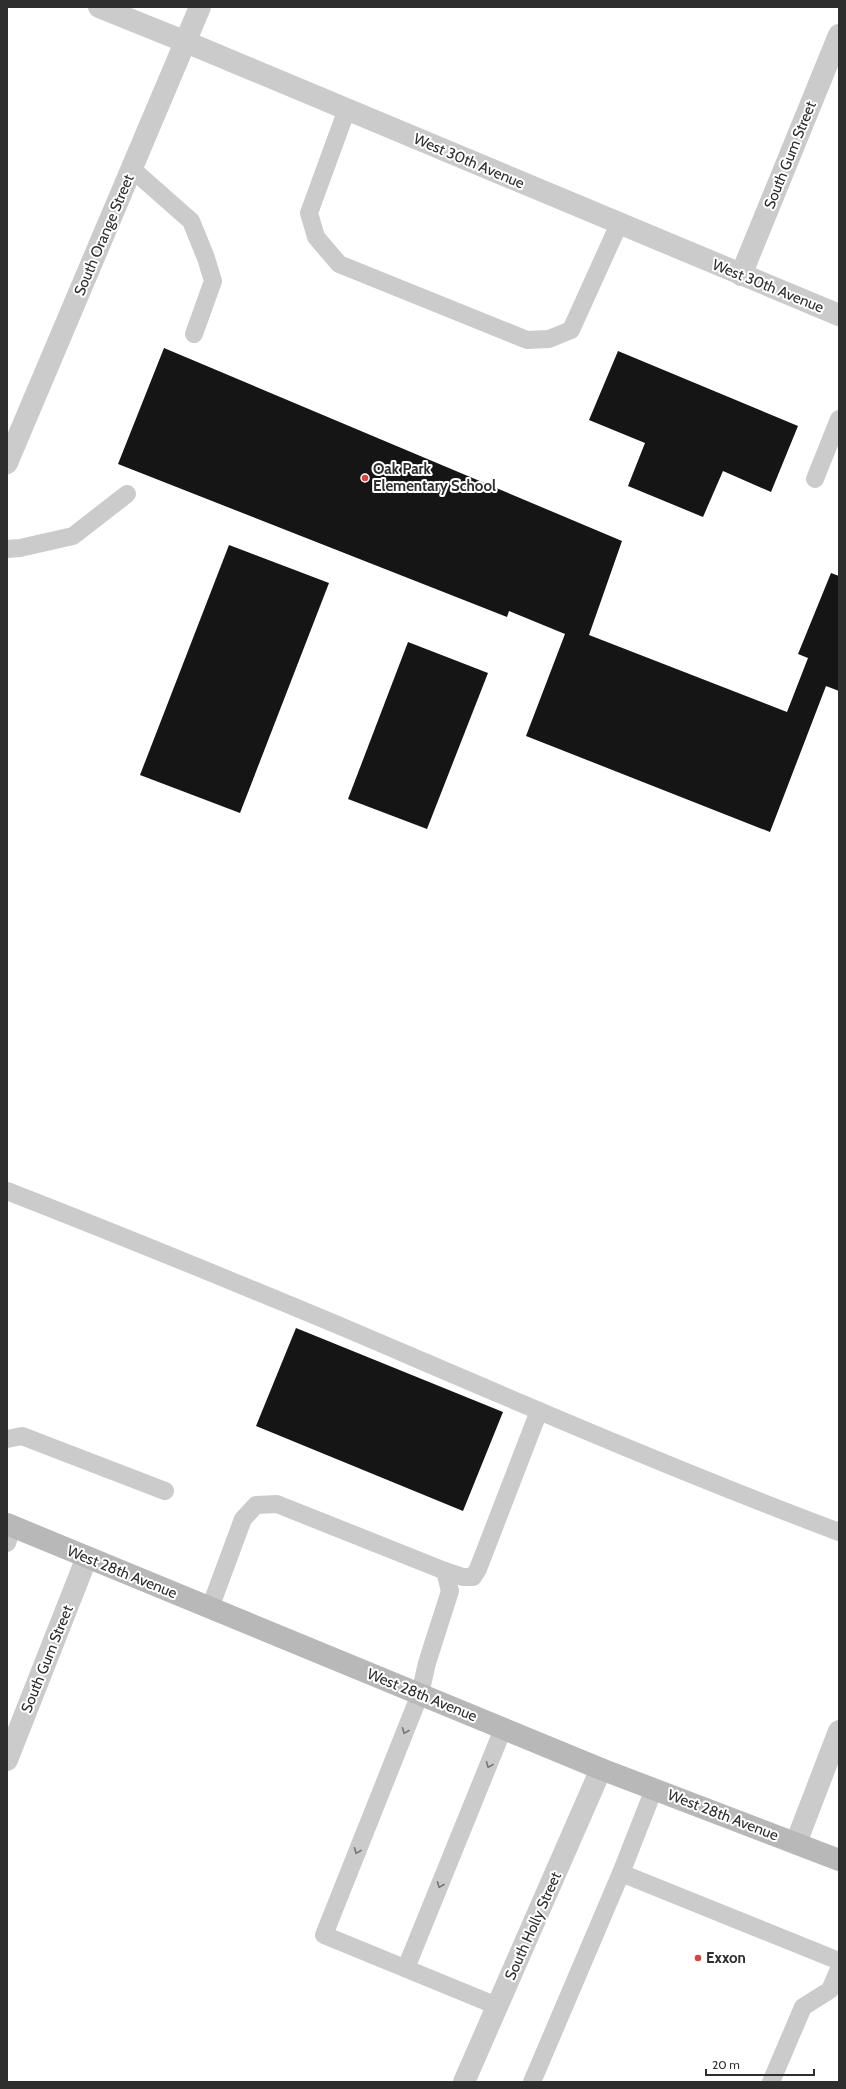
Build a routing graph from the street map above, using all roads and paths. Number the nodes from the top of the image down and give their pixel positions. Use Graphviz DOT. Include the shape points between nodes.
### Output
graph roads {
  1 [pos="99,7"];
  2 [pos="200,7"];
  3 [pos="839,35"];
  4 [pos="186,42"];
  5 [pos="348,109"];
  6 [pos="132,169"];
  7 [pos="619,224"];
  8 [pos="740,275"];
  9 [pos="839,315"];
  10 [pos="194,334"];
  11 [pos="839,419"];
  12 [pos="7,463"];
  13 [pos="815,480"];
  14 [pos="127,494"];
  15 [pos="7,549"];
  16 [pos="7,1191"];
  17 [pos="539,1411"];
  18 [pos="7,1439"];
  19 [pos="165,1491"];
  20 [pos="9,1531"];
  21 [pos="839,1532"];
  22 [pos="87,1557"];
  23 [pos="445,1571"];
  24 [pos="210,1608"];
  25 [pos="420,1694"];
  26 [pos="503,1729"];
  27 [pos="839,1731"];
  28 [pos="7,1760"];
  29 [pos="601,1769"];
  30 [pos="654,1789"];
  31 [pos="796,1842"];
  32 [pos="839,1860"];
  33 [pos="621,1873"];
  34 [pos="839,1961"];
  35 [pos="406,1968"];
  36 [pos="839,1969"];
  37 [pos="835,1992"];
  38 [pos="497,2006"];
  39 [pos="464,2082"];
  40 [pos="532,2082"];
  41 [pos="771,2082"];
  1 -- 4 [label="street, West 30th Avenue"];
  2 -- 4 [label="street, South Orange Street"];
  3 -- 8 [label="street, South Gum Street"];
  4 -- 5 [label="street, West 30th Avenue"];
  4 -- 6 [label="street, South Orange Street"];
  5 -- 7 [label="street, West 30th Avenue"];
  5 -- 7 [label="lane" via="309,213 316,237 339,264 527,340 548,339 570,330"];
  6 -- 10 [label="lane" via="191,221 206,258 213,282"];
  6 -- 12 [label="street, South Orange Street"];
  7 -- 8 [label="street, West 30th Avenue"];
  8 -- 9 [label="street, West 30th Avenue"];
  11 -- 13 [label="lane"];
  14 -- 15 [label="lane" via="72,536"];
  16 -- 17 [label="lane" via="132,1240"];
  17 -- 21 [label="lane"];
  17 -- 23 [label="lane" via="478,1569 473,1577 463,1578"];
  18 -- 19 [label="lane" via="22,1436"];
  20 -- 22 [label="main road, West 28th Avenue"];
  22 -- 24 [label="main road, West 28th Avenue"];
  22 -- 28 [label="street, South Gum Street"];
  23 -- 24 [label="lane" via="277,1504 256,1505 243,1519"];
  23 -- 25 [label="lane" via="450,1591"];
  24 -- 25 [label="main road, West 28th Avenue"];
  25 -- 26 [label="main road, West 28th Avenue"];
  25 -- 35 [label="lane, one-way" via="324,1935"];
  26 -- 29 [label="main road, West 28th Avenue"];
  26 -- 35 [label="lane, one-way"];
  27 -- 31 [label="street"];
  29 -- 30 [label="main road, West 28th Avenue"];
  29 -- 38 [label="street, South Holly Street"];
  30 -- 31 [label="main road, West 28th Avenue"];
  30 -- 33 [label="lane"];
  31 -- 32 [label="main road, West 28th Avenue"];
  33 -- 34 [label="lane"];
  33 -- 40 [label="lane"];
  35 -- 38 [label="lane"];
  36 -- 37 [label="lane"];
  37 -- 41 [label="lane" via="803,2007"];
  38 -- 39 [label="street, South Holly Street"];
}
